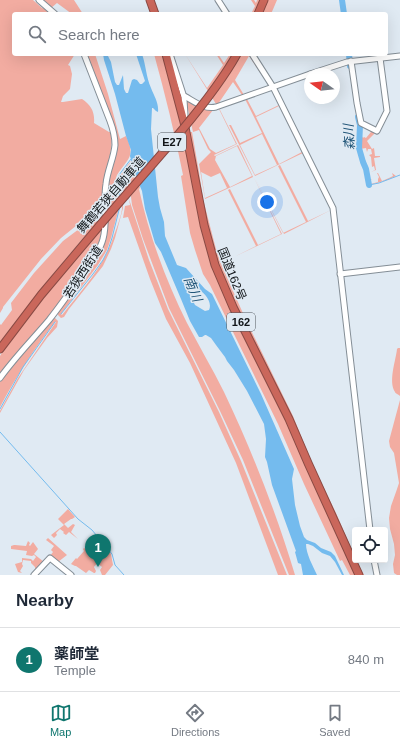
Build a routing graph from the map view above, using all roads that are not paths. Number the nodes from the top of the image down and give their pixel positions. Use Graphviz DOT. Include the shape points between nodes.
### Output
graph roads {
  1 [pos="39,0"];
  2 [pos="150,0"];
  3 [pos="218,0"];
  4 [pos="264,0"];
  5 [pos="53,12"];
  6 [pos="154,12"];
  7 [pos="226,12"];
  8 [pos="259,12"];
  9 [pos="85,56"];
  10 [pos="167,56"];
  11 [pos="171,56"];
  12 [pos="237,56"];
  13 [pos="253,56"];
  14 [pos="400,56"];
  15 [pos="380,58"];
  16 [pos="350,61"];
  17 [pos="328,68"];
  18 [pos="304,76"];
  19 [pos="273,87"];
  20 [pos="184,96"];
  21 [pos="184,122"];
  22 [pos="400,267"];
  23 [pos="340,274"];
  24 [pos="0,349"];
  25 [pos="0,378"];
  26 [pos="370,527"];
  27 [pos="375,563"];
  28 [pos="34,575"];
  29 [pos="71,575"];
  30 [pos="359,575"];
  31 [pos="378,575"];
  1 -- 5 [label="street"];
  2 -- 6 [label="highway"];
  3 -- 7 [label="street"];
  4 -- 8 [label="highway"];
  9 -- 25 [label="street, 若狭西街道" via="110,121 114,140 105,185 104,237 95,256 61,304"];
  10 -- 21 [label="highway, 国道162号 / 162"];
  11 -- 20 [label="street"];
  12 -- 24 [label="highway, 舞鶴若狭自動車道 / E27, bridge" via="166,150 41,295"];
  13 -- 19 [label="street"];
  14 -- 15 [label="street"];
  15 -- 16 [label="street"];
  15 -- 16 [label="street" via="387,111 377,131 361,123"];
  16 -- 17 [label="street"];
  18 -- 19 [label="street"];
  19 -- 20 [label="street" via="210,108"];
  19 -- 23 [label="street" via="333,208"];
  20 -- 21 [label="street"];
  21 -- 30 [label="highway, 国道162号 / 162" via="203,221 217,269"];
  22 -- 23 [label="street"];
  23 -- 26 [label="street"];
  27 -- 31 [label="street"];
  28 -- 29 [label="street" via="50,558"];
}
